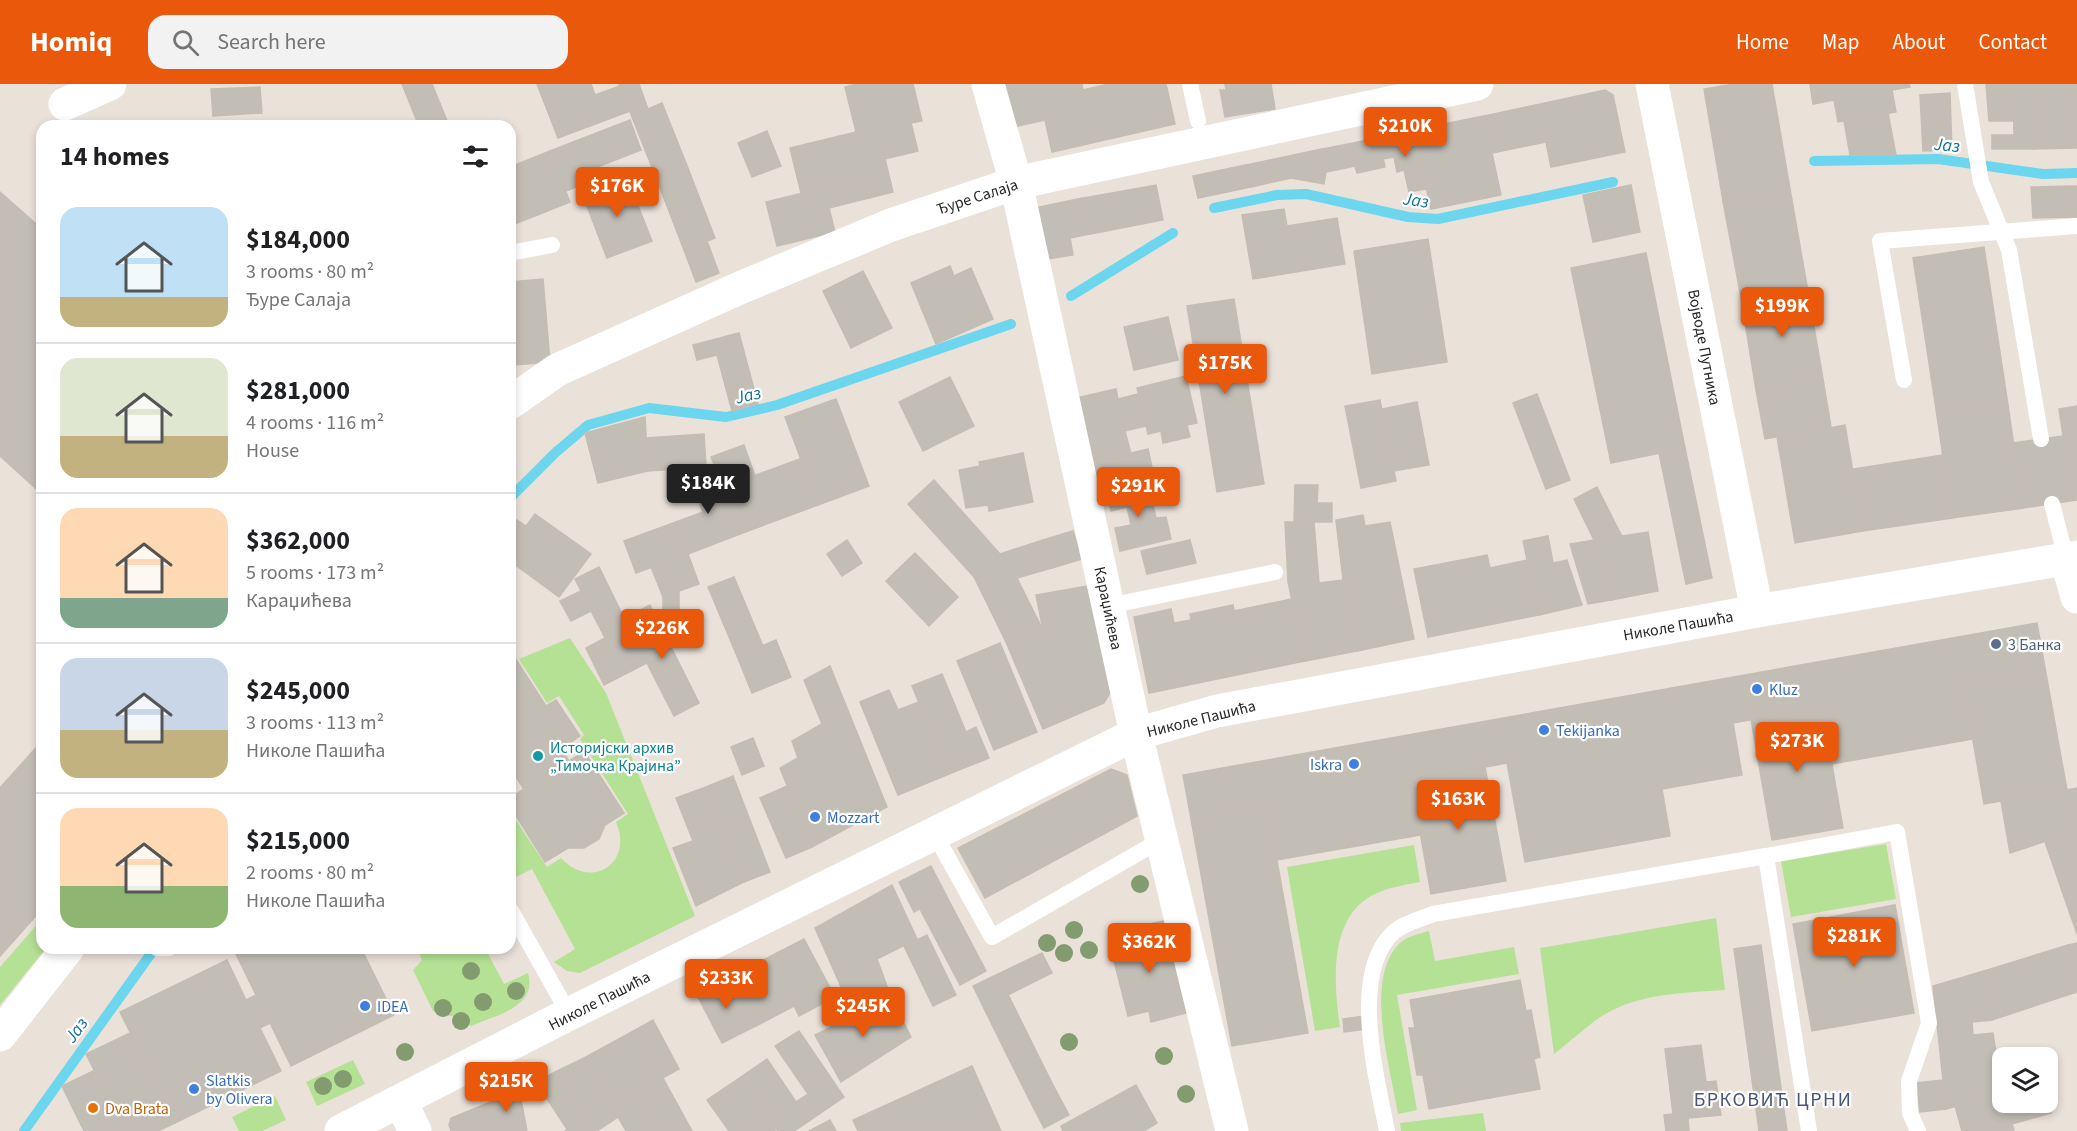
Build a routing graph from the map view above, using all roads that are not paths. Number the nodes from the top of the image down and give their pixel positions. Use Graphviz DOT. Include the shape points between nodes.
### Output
graph roads {
  1 [pos="110,84"];
  2 [pos="988,84"];
  3 [pos="1190,84"];
  4 [pos="1477,84"];
  5 [pos="1652,84"];
  6 [pos="1965,84"];
  7 [pos="65,104"];
  8 [pos="1198,121"];
  9 [pos="1016,183"];
  10 [pos="2077,226"];
  11 [pos="2002,230"];
  12 [pos="552,245"];
  13 [pos="516,252"];
  14 [pos="1904,380"];
  15 [pos="516,398"];
  16 [pos="2041,439"];
  17 [pos="2052,504"];
  18 [pos="2071,558"];
  19 [pos="1275,572"];
  20 [pos="2077,597"];
  21 [pos="1108,606"];
  22 [pos="1757,610"];
  23 [pos="1136,734"];
  24 [pos="934,833"];
  25 [pos="1161,840"];
  26 [pos="1766,856"];
  27 [pos="516,920"];
  28 [pos="63,954"];
  29 [pos="569,1014"];
  30 [pos="0,1035"];
  31 [pos="400,1102"];
  32 [pos="341,1131"];
  33 [pos="377,1131"];
  34 [pos="415,1131"];
  35 [pos="1232,1131"];
  36 [pos="1386,1131"];
  37 [pos="1809,1131"];
  38 [pos="1918,1131"];
  1 -- 7 [label="street"];
  2 -- 9 [label="street, Караџићева"];
  3 -- 8 [label="lane"];
  4 -- 9 [label="street, Ђуре Салаја"];
  5 -- 22 [label="street, Војводе Путника"];
  6 -- 11 [label="lane" via="1981,182"];
  9 -- 15 [label="street, Ђуре Салаја" via="891,225 742,287 557,370"];
  9 -- 21 [label="street, Караџићева"];
  10 -- 11 [label="lane"];
  11 -- 14 [label="lane" via="1880,241"];
  11 -- 16 [label="lane" via="2009,250"];
  12 -- 13 [label="lane"];
  17 -- 18 [label="lane"];
  18 -- 20 [label="street"];
  18 -- 22 [label="street, Николе Пашића"];
  19 -- 21 [label="lane"];
  21 -- 23 [label="street, Караџићева"];
  22 -- 23 [label="street, Николе Пашића" via="1216,711"];
  23 -- 24 [label="street, Николе Пашића"];
  23 -- 25 [label="street, Караџићева"];
  24 -- 25 [label="lane" via="992,937"];
  24 -- 29 [label="street, Николе Пашића"];
  25 -- 35 [label="street, Караџићева"];
  26 -- 36 [label="lane" via="1433,914 1395,931 1375,961 1369,1000"];
  26 -- 37 [label="lane"];
  26 -- 38 [label="lane" via="1897,832 1929,1023 1909,1081 1910,1113"];
  27 -- 29 [label="lane"];
  28 -- 30 [label="street"];
  29 -- 31 [label="street, Николе Пашића"];
  31 -- 32 [label="street"];
  31 -- 33 [label="street, Николе Пашића"];
  31 -- 34 [label="street"];
}
